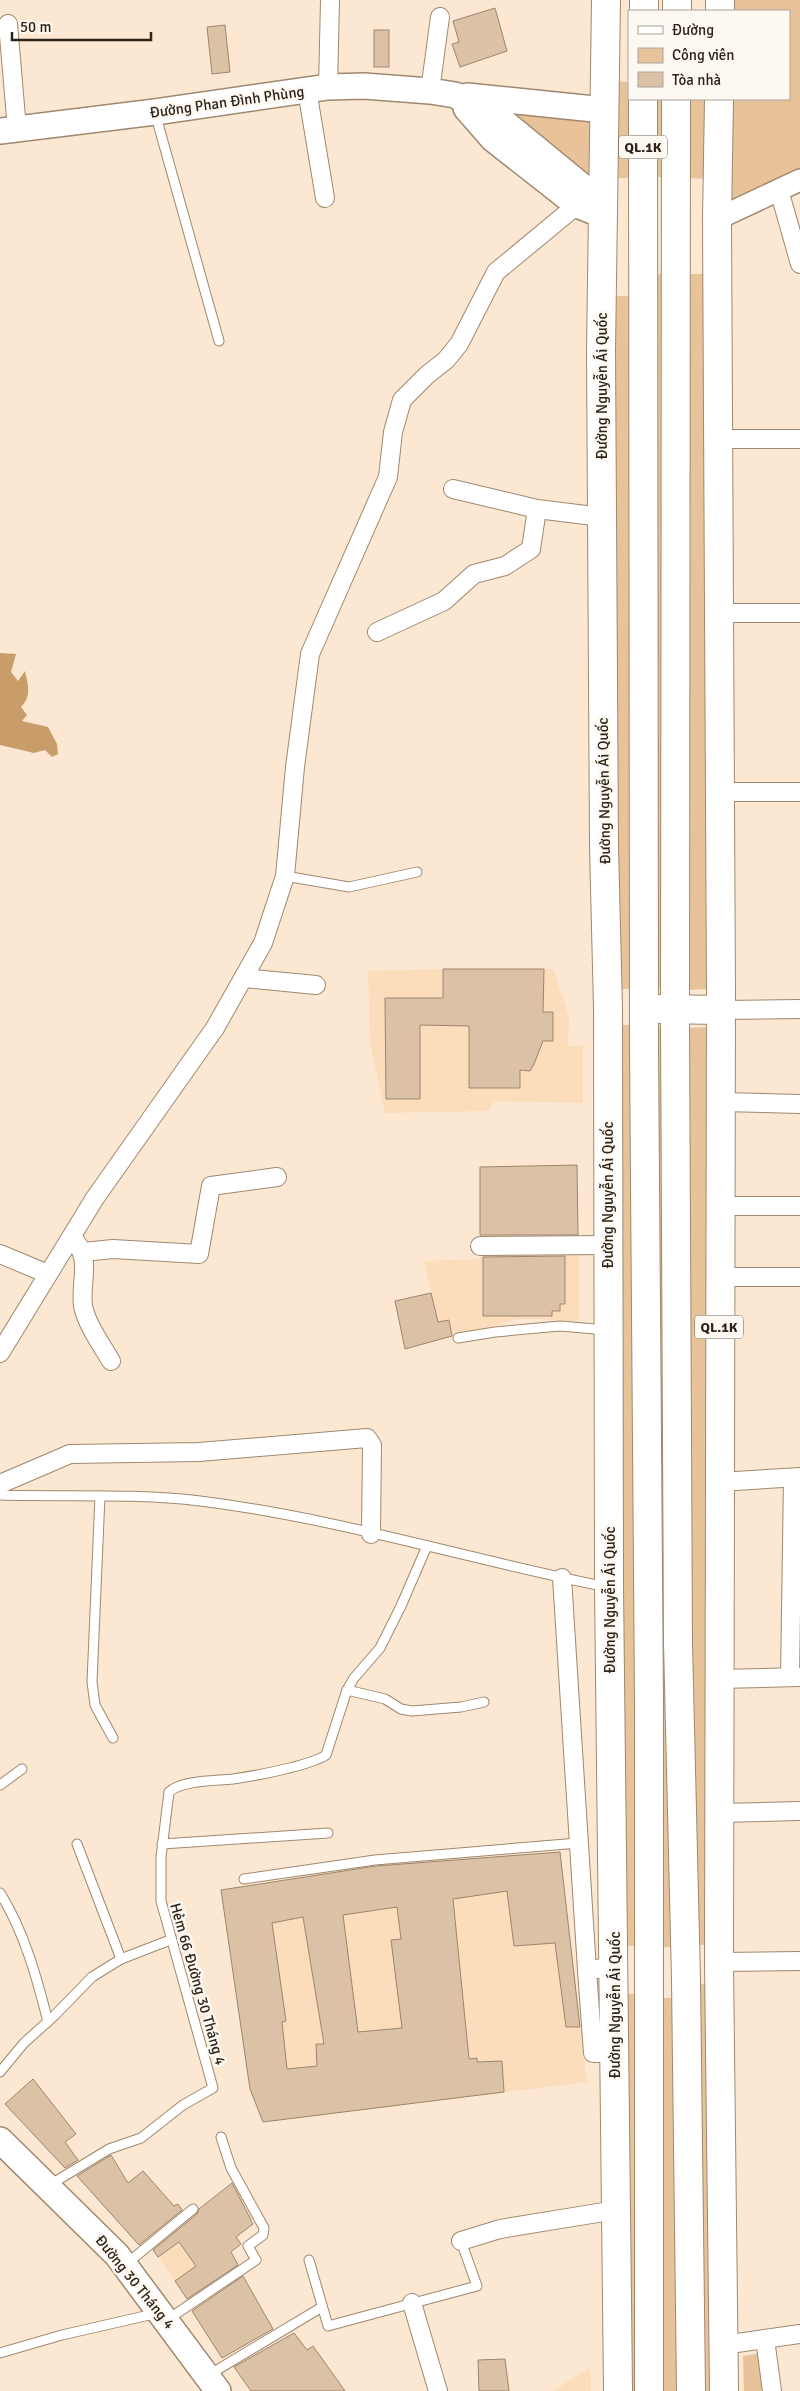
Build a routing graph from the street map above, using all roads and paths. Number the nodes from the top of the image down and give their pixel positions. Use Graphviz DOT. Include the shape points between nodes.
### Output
graph roads {
  1 [pos="330,0"];
  2 [pos="606,0"];
  3 [pos="440,16"];
  4 [pos="8,24"];
  5 [pos="617,43"];
  6 [pos="317,89"];
  7 [pos="430,91"];
  8 [pos="455,95"];
  9 [pos="643,100"];
  10 [pos="676,100"];
  11 [pos="719,100"];
  12 [pos="604,110"];
  13 [pos="155,112"];
  14 [pos="9,130"];
  15 [pos="800,180"];
  16 [pos="779,190"];
  17 [pos="326,198"];
  18 [pos="577,205"];
  19 [pos="602,216"];
  20 [pos="642,217"];
  21 [pos="676,218"];
  22 [pos="717,219"];
  23 [pos="800,264"];
  24 [pos="219,341"];
  25 [pos="720,439"];
  26 [pos="800,439"];
  27 [pos="453,489"];
  28 [pos="537,509"];
  29 [pos="602,517"];
  30 [pos="720,613"];
  31 [pos="800,613"];
  32 [pos="377,632"];
  33 [pos="721,792"];
  34 [pos="800,792"];
  35 [pos="417,872"];
  36 [pos="285,876"];
  37 [pos="244,978"];
  38 [pos="316,985"];
  39 [pos="608,1008"];
  40 [pos="644,1009"];
  41 [pos="675,1009"];
  42 [pos="800,1009"];
  43 [pos="721,1010"];
  44 [pos="721,1102"];
  45 [pos="800,1104"];
  46 [pos="277,1177"];
  47 [pos="720,1206"];
  48 [pos="800,1206"];
  49 [pos="72,1236"];
  50 [pos="609,1245"];
  51 [pos="480,1246"];
  52 [pos="83,1252"];
  53 [pos="0,1254"];
  54 [pos="48,1274"];
  55 [pos="719,1277"];
  56 [pos="800,1277"];
  57 [pos="609,1331"];
  58 [pos="458,1338"];
  59 [pos="0,1353"];
  60 [pos="111,1361"];
  61 [pos="796,1477"];
  62 [pos="719,1482"];
  63 [pos="0,1484"];
  64 [pos="0,1495"];
  65 [pos="100,1496"];
  66 [pos="371,1534"];
  67 [pos="427,1546"];
  68 [pos="562,1578"];
  69 [pos="610,1587"];
  70 [pos="795,1677"];
  71 [pos="718,1678"];
  72 [pos="347,1690"];
  73 [pos="484,1702"];
  74 [pos="113,1738"];
  75 [pos="22,1769"];
  76 [pos="0,1785"];
  77 [pos="800,1811"];
  78 [pos="720,1813"];
  79 [pos="328,1833"];
  80 [pos="578,1843"];
  81 [pos="77,1844"];
  82 [pos="162,1844"];
  83 [pos="244,1879"];
  84 [pos="0,1893"];
  85 [pos="170,1940"];
  86 [pos="121,1959"];
  87 [pos="800,1961"];
  88 [pos="719,1962"];
  89 [pos="686,1964"];
  90 [pos="648,1966"];
  91 [pos="614,1967"];
  92 [pos="587,1970"];
  93 [pos="48,2022"];
  94 [pos="615,2052"];
  95 [pos="0,2072"];
  96 [pos="221,2137"];
  97 [pos="0,2140"];
  98 [pos="48,2186"];
  99 [pos="193,2209"];
  100 [pos="616,2210"];
  101 [pos="461,2242"];
  102 [pos="309,2260"];
  103 [pos="125,2265"];
  104 [pos="412,2303"];
  105 [pos="322,2307"];
  106 [pos="164,2316"];
  107 [pos="800,2334"];
  108 [pos="764,2339"];
  109 [pos="723,2345"];
  110 [pos="0,2353"];
  111 [pos="212,2383"];
  112 [pos="438,2391"];
  113 [pos="618,2391"];
  114 [pos="649,2391"];
  115 [pos="692,2391"];
  116 [pos="724,2391"];
  117 [pos="772,2391"];
  1 -- 6 [label="street"];
  2 -- 5 [label="main road, Đường Nguyễn Ái Quốc / QL.1K"];
  3 -- 7 [label="street"];
  4 -- 14 [label="street"];
  5 -- 12 [label="main road, Đường Nguyễn Ái Quốc / QL.1K"];
  6 -- 7 [label="main road, Đường Phan Đình Phùng" via="364,86"];
  6 -- 13 [label="main road, Đường Phan Đình Phùng"];
  6 -- 17 [label="street"];
  7 -- 8 [label="main road, Đường Phan Đình Phùng"];
  8 -- 12 [label="main road"];
  8 -- 18 [label="main road" via="493,139"];
  8 -- 19 [label="main road, Đường Phan Đình Phùng" via="505,122 589,192"];
  9 -- 20 [label="main road, QL.1K"];
  10 -- 21 [label="main road, QL.1K"];
  11 -- 22 [label="main road, QL.1K"];
  12 -- 19 [label="main road, Đường Nguyễn Ái Quốc / QL.1K"];
  13 -- 14 [label="main road, Đường Phan Đình Phùng"];
  13 -- 24 [label="lane"];
  15 -- 16 [label="street"];
  16 -- 22 [label="street"];
  16 -- 23 [label="street"];
  18 -- 19 [label="main road"];
  18 -- 36 [label="street" via="496,272 459,344 402,400 393,432 388,477 310,654"];
  19 -- 20 [label="main road"];
  19 -- 29 [label="main road, Đường Nguyễn Ái Quốc / QL.1K"];
  20 -- 21 [label="main road"];
  20 -- 40 [label="main road, QL.1K"];
  21 -- 22 [label="main road"];
  21 -- 41 [label="main road, QL.1K"];
  22 -- 25 [label="main road, QL.1K"];
  25 -- 26 [label="street"];
  25 -- 30 [label="main road, QL.1K"];
  27 -- 28 [label="street"];
  28 -- 29 [label="street"];
  28 -- 32 [label="street" via="531,549 505,566 474,574 444,601"];
  29 -- 39 [label="main road, Đường Nguyễn Ái Quốc / QL.1K"];
  30 -- 31 [label="street"];
  30 -- 33 [label="main road, QL.1K"];
  33 -- 34 [label="street"];
  33 -- 43 [label="main road, QL.1K"];
  35 -- 36 [label="lane" via="349,887"];
  36 -- 37 [label="street" via="263,943"];
  37 -- 38 [label="street"];
  37 -- 49 [label="street" via="215,1028 95,1198"];
  39 -- 40 [label="main road"];
  39 -- 50 [label="main road, Đường Nguyễn Ái Quốc / QL.1K"];
  40 -- 41 [label="main road"];
  40 -- 90 [label="main road, QL.1K"];
  41 -- 43 [label="main road"];
  41 -- 89 [label="main road, QL.1K" via="678,1633"];
  42 -- 43 [label="street"];
  43 -- 44 [label="main road, QL.1K"];
  44 -- 45 [label="street"];
  44 -- 47 [label="main road, QL.1K"];
  46 -- 52 [label="street" via="210,1186 199,1254 113,1249"];
  47 -- 48 [label="street"];
  47 -- 55 [label="main road, QL.1K"];
  49 -- 52 [label="street"];
  49 -- 54 [label="street"];
  50 -- 51 [label="street"];
  50 -- 57 [label="main road, Đường Nguyễn Ái Quốc / QL.1K"];
  52 -- 60 [label="street" via="85,1264 81,1285 84,1308"];
  53 -- 54 [label="street"];
  54 -- 59 [label="street"];
  55 -- 56 [label="street"];
  55 -- 62 [label="main road, QL.1K"];
  57 -- 58 [label="lane" via="560,1326"];
  57 -- 69 [label="main road, Đường Nguyễn Ái Quốc / QL.1K"];
  61 -- 62 [label="street"];
  61 -- 70 [label="street"];
  62 -- 71 [label="main road, QL.1K"];
  63 -- 66 [label="street" via="70,1454 199,1452 366,1438 372,1445"];
  64 -- 65 [label="lane"];
  65 -- 66 [label="lane" via="200,1501 273,1512"];
  65 -- 74 [label="lane" via="92,1682 95,1705"];
  66 -- 67 [label="lane"];
  67 -- 68 [label="lane"];
  67 -- 72 [label="lane, Hẻm 66 Đường 30 Tháng 4" via="380,1648"];
  68 -- 69 [label="lane"];
  68 -- 80 [label="street"];
  69 -- 91 [label="main road, Đường Nguyễn Ái Quốc / QL.1K"];
  70 -- 71 [label="street"];
  71 -- 78 [label="main road, QL.1K"];
  72 -- 73 [label="lane" via="412,1711"];
  72 -- 82 [label="lane, Hẻm 66 Đường 30 Tháng 4" via="329,1748 321,1758 249,1776 180,1785 172,1789 167,1801"];
  75 -- 76 [label="lane"];
  77 -- 78 [label="street"];
  78 -- 88 [label="main road, QL.1K"];
  79 -- 82 [label="lane"];
  80 -- 83 [label="lane" via="375,1860"];
  80 -- 92 [label="street"];
  81 -- 86 [label="lane"];
  82 -- 85 [label="lane, Hẻm 66 Đường 30 Tháng 4" via="160,1891"];
  84 -- 93 [label="lane" via="34,1971"];
  85 -- 86 [label="lane"];
  85 -- 98 [label="lane, Hẻm 66 Đường 30 Tháng 4" via="213,2088 183,2105 141,2138 109,2149"];
  86 -- 93 [label="lane" via="87,1981"];
  87 -- 88 [label="street"];
  88 -- 89 [label="main road"];
  88 -- 109 [label="main road, QL.1K"];
  89 -- 90 [label="main road"];
  89 -- 115 [label="main road, QL.1K"];
  90 -- 91 [label="main road"];
  90 -- 114 [label="main road, QL.1K"];
  91 -- 92 [label="street"];
  91 -- 94 [label="main road, Đường Nguyễn Ái Quốc / QL.1K"];
  92 -- 94 [label="street" via="593,2053"];
  93 -- 95 [label="lane" via="24,2043"];
  94 -- 100 [label="main road, Đường Nguyễn Ái Quốc / QL.1K"];
  96 -- 106 [label="lane" via="231,2168 264,2228 263,2235 248,2246 256,2260"];
  97 -- 98 [label="main road, Đường 30 Tháng 4"];
  98 -- 103 [label="main road, Đường 30 Tháng 4"];
  99 -- 103 [label="lane"];
  100 -- 101 [label="street" via="500,2229"];
  100 -- 113 [label="main road, Đường Nguyễn Ái Quốc / QL.1K"];
  101 -- 104 [label="lane" via="476,2286"];
  102 -- 105 [label="lane"];
  103 -- 106 [label="main road, Đường 30 Tháng 4"];
  104 -- 105 [label="lane" via="328,2326"];
  104 -- 112 [label="street"];
  105 -- 111 [label="lane"];
  106 -- 110 [label="lane" via="62,2335"];
  106 -- 111 [label="main road, Đường 30 Tháng 4"];
  107 -- 108 [label="street"];
  108 -- 109 [label="street"];
  108 -- 117 [label="street"];
  109 -- 116 [label="main road, QL.1K"];
}
